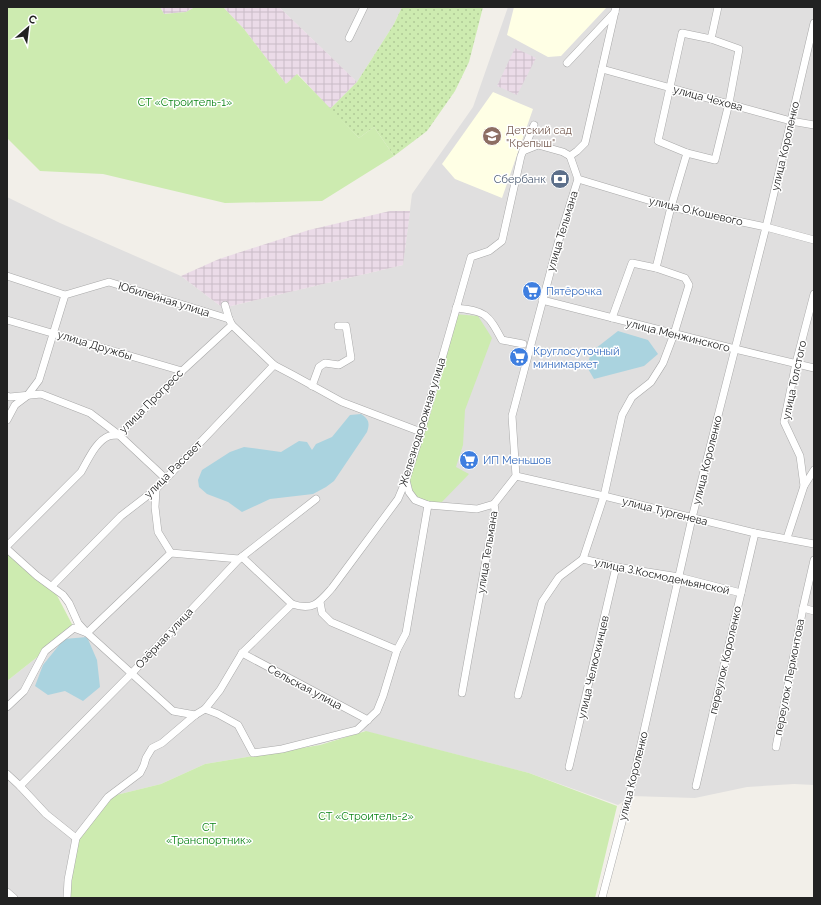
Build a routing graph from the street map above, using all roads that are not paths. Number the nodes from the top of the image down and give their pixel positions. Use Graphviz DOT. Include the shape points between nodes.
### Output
graph roads {
  1 [pos="364,7"];
  2 [pos="718,7"];
  3 [pos="616,9"];
  4 [pos="814,23"];
  5 [pos="349,38"];
  6 [pos="711,39"];
  7 [pos="567,63"];
  8 [pos="602,69"];
  9 [pos="670,88"];
  10 [pos="729,104"];
  11 [pos="791,121"];
  12 [pos="534,125"];
  13 [pos="814,125"];
  14 [pos="523,152"];
  15 [pos="688,153"];
  16 [pos="570,156"];
  17 [pos="578,179"];
  18 [pos="671,207"];
  19 [pos="766,227"];
  20 [pos="814,240"];
  21 [pos="656,268"];
  22 [pos="7,276"];
  23 [pos="814,294"];
  24 [pos="65,295"];
  25 [pos="542,300"];
  26 [pos="225,305"];
  27 [pos="456,308"];
  28 [pos="612,318"];
  29 [pos="7,320"];
  30 [pos="230,322"];
  31 [pos="338,326"];
  32 [pos="53,333"];
  33 [pos="674,334"];
  34 [pos="523,344"];
  35 [pos="735,349"];
  36 [pos="796,363"];
  37 [pos="274,364"];
  38 [pos="814,368"];
  39 [pos="182,371"];
  40 [pos="312,386"];
  41 [pos="7,396"];
  42 [pos="27,396"];
  43 [pos="7,420"];
  44 [pos="421,432"];
  45 [pos="119,435"];
  46 [pos="814,470"];
  47 [pos="516,476"];
  48 [pos="165,478"];
  49 [pos="406,480"];
  50 [pos="804,486"];
  51 [pos="156,489"];
  52 [pos="604,496"];
  53 [pos="316,498"];
  54 [pos="494,504"];
  55 [pos="428,505"];
  56 [pos="692,518"];
  57 [pos="755,533"];
  58 [pos="787,538"];
  59 [pos="814,544"];
  60 [pos="7,547"];
  61 [pos="171,553"];
  62 [pos="241,558"];
  63 [pos="583,558"];
  64 [pos="814,560"];
  65 [pos="616,567"];
  66 [pos="679,577"];
  67 [pos="52,586"];
  68 [pos="741,593"];
  69 [pos="320,602"];
  70 [pos="292,604"];
  71 [pos="803,608"];
  72 [pos="814,611"];
  73 [pos="87,634"];
  74 [pos="397,650"];
  75 [pos="242,653"];
  76 [pos="132,673"];
  77 [pos="462,693"];
  78 [pos="518,695"];
  79 [pos="7,707"];
  80 [pos="205,709"];
  81 [pos="195,715"];
  82 [pos="368,720"];
  83 [pos="776,747"];
  84 [pos="569,767"];
  85 [pos="7,774"];
  86 [pos="20,786"];
  87 [pos="696,786"];
  88 [pos="76,838"];
  89 [pos="7,892"];
  90 [pos="14,898"];
  91 [pos="67,898"];
  92 [pos="602,898"];
  1 -- 5 [label="street"];
  2 -- 6 [label="street"];
  3 -- 7 [label="street"];
  3 -- 8 [label="street"];
  4 -- 11 [label="street, улица Короленко"];
  6 -- 9 [label="street" via="682,33"];
  6 -- 10 [label="street" via="739,49"];
  8 -- 9 [label="street, улица Чехова"];
  8 -- 16 [label="street" via="585,143"];
  9 -- 10 [label="street, улица Чехова"];
  9 -- 15 [label="street" via="658,142"];
  10 -- 11 [label="street, улица Чехова"];
  10 -- 15 [label="street" via="715,160"];
  11 -- 13 [label="street, улица Чехова"];
  11 -- 19 [label="street, улица Короленко"];
  12 -- 14 [label="street, Железнодорожная улица"];
  14 -- 16 [label="street" via="538,145"];
  14 -- 27 [label="street, Железнодорожная улица" via="502,241 489,251 471,257"];
  15 -- 18 [label="street"];
  16 -- 17 [label="street, улица Тельмана"];
  17 -- 18 [label="street, улица О.Кошевого"];
  17 -- 25 [label="street, улица Тельмана"];
  18 -- 19 [label="street, улица О.Кошевого"];
  18 -- 21 [label="street"];
  19 -- 20 [label="street, улица О.Кошевого"];
  19 -- 35 [label="street, улица Короленко"];
  21 -- 28 [label="street" via="632,263"];
  21 -- 33 [label="street" via="685,278 689,285"];
  22 -- 24 [label="street"];
  23 -- 36 [label="street, улица Толстого"];
  24 -- 30 [label="street, Юбилейная улица" via="109,282"];
  24 -- 32 [label="street"];
  25 -- 28 [label="street, улица Менжинского"];
  25 -- 47 [label="street, улица Тельмана" via="512,416"];
  26 -- 30 [label="street"];
  27 -- 34 [label="street" via="477,310 492,320 502,340"];
  27 -- 44 [label="street, Железнодорожная улица"];
  28 -- 33 [label="street, улица Менжинского"];
  29 -- 32 [label="street, улица Дружбы"];
  30 -- 37 [label="street"];
  30 -- 39 [label="street, улица Прогресс"];
  31 -- 40 [label="street" via="346,326 351,358 339,365 325,363 319,367"];
  32 -- 39 [label="street, улица Дружбы"];
  32 -- 42 [label="street" via="39,380"];
  33 -- 35 [label="street, улица Менжинского"];
  33 -- 52 [label="street" via="663,363 650,382 632,397 622,415"];
  35 -- 36 [label="street, улица Менжинского"];
  35 -- 56 [label="street, улица Короленко"];
  36 -- 38 [label="street, улица Менжинского"];
  36 -- 50 [label="street, улица Толстого" via="784,422 800,456"];
  37 -- 40 [label="street"];
  37 -- 48 [label="street, улица Рассвет"];
  39 -- 45 [label="street, улица Прогресс"];
  40 -- 44 [label="street" via="342,402"];
  41 -- 42 [label="street"];
  42 -- 43 [label="street" via="15,406"];
  42 -- 45 [label="street" via="41,394 90,413"];
  44 -- 49 [label="street, Железнодорожная улица"];
  45 -- 48 [label="street"];
  45 -- 60 [label="street, улица Прогресс" via="109,436 98,444 81,472"];
  46 -- 50 [label="street, улица Толстого"];
  47 -- 52 [label="street, улица Тургенева"];
  47 -- 54 [label="street, улица Тельмана"];
  48 -- 51 [label="street, улица Рассвет"];
  49 -- 55 [label="street" via="409,492 415,500"];
  49 -- 69 [label="street, Железнодорожная улица" via="398,499"];
  50 -- 58 [label="street, улица Толстого"];
  51 -- 61 [label="street" via="158,532"];
  51 -- 67 [label="street, улица Рассвет" via="121,516"];
  52 -- 56 [label="street, улица Тургенева"];
  52 -- 63 [label="street"];
  53 -- 62 [label="street, Озёрная улица"];
  54 -- 55 [label="street" via="477,509"];
  54 -- 77 [label="street, улица Тельмана"];
  55 -- 74 [label="street" via="406,633"];
  56 -- 57 [label="street, улица Тургенева"];
  56 -- 66 [label="street, улица Короленко"];
  57 -- 58 [label="street, улица Тургенева"];
  57 -- 68 [label="street, переулок Короленко"];
  58 -- 59 [label="street, улица Тургенева"];
  60 -- 67 [label="street" via="37,576"];
  61 -- 62 [label="street"];
  61 -- 73 [label="street"];
  62 -- 70 [label="street"];
  62 -- 76 [label="street, Озёрная улица"];
  63 -- 65 [label="street, улица З.Космодемьянской"];
  63 -- 78 [label="street" via="559,577 542,602"];
  64 -- 71 [label="street, переулок Лермонтова"];
  65 -- 66 [label="street, улица З.Космодемьянской"];
  65 -- 84 [label="street, улица Челюскинцев"];
  66 -- 68 [label="street, улица З.Космодемьянской"];
  66 -- 92 [label="street, улица Короленко" via="632,784"];
  67 -- 73 [label="street" via="69,603 73,614"];
  68 -- 87 [label="street, переулок Короленко"];
  69 -- 70 [label="street" via="311,607"];
  69 -- 74 [label="street" via="322,613 331,622"];
  70 -- 75 [label="street"];
  71 -- 72 [label="street"];
  71 -- 83 [label="street, переулок Лермонтова"];
  73 -- 76 [label="street"];
  73 -- 79 [label="street" via="74,628 45,651 24,690"];
  74 -- 82 [label="street" via="383,696 377,710"];
  75 -- 80 [label="street" via="220,690"];
  75 -- 82 [label="street, Сельская улица"];
  76 -- 81 [label="street" via="173,711"];
  76 -- 86 [label="street, Озёрная улица"];
  80 -- 81 [label="street"];
  80 -- 82 [label="street" via="238,725 252,753 282,749 357,730"];
  81 -- 88 [label="street" via="162,743 152,748 140,772 108,797"];
  85 -- 86 [label="street"];
  86 -- 88 [label="street" via="46,814"];
  88 -- 91 [label="street"];
  89 -- 90 [label="street"];
}
